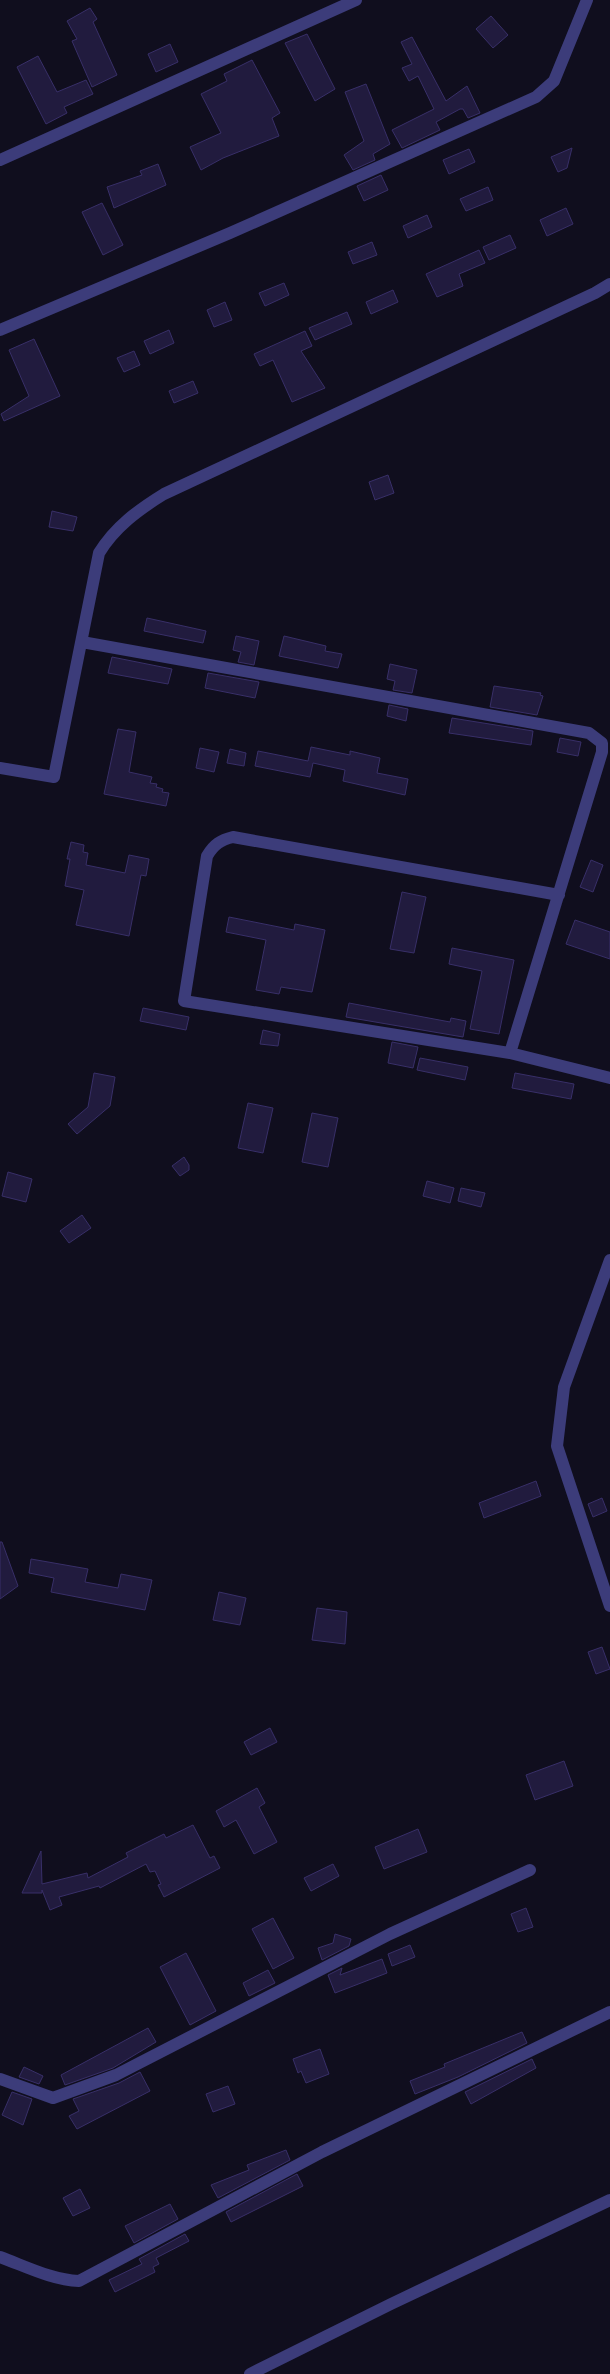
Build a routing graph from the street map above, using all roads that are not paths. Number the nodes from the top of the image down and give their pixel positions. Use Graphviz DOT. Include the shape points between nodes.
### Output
graph roads {
  1 [pos="356,0"];
  2 [pos="587,0"];
  3 [pos="0,160"];
  4 [pos="610,284"];
  5 [pos="0,330"];
  6 [pos="82,642"];
  7 [pos="0,768"];
  8 [pos="559,895"];
  9 [pos="510,1053"];
  10 [pos="610,1078"];
  11 [pos="610,1260"];
  12 [pos="609,1599"];
  13 [pos="530,1870"];
  14 [pos="610,2012"];
  15 [pos="0,2079"];
  16 [pos="610,2200"];
  17 [pos="0,2257"];
  18 [pos="250,2374"];
  1 -- 3 [label="street"];
  2 -- 5 [label="street" via="554,81 536,97 230,233"];
  4 -- 6 [label="street" via="146,505 108,538 99,553"];
  6 -- 7 [label="street" via="54,777"];
  6 -- 8 [label="street" via="596,736 602,743 602,752"];
  8 -- 9 [label="street"];
  8 -- 9 [label="street" via="234,837 222,839 207,856 184,1001"];
  9 -- 10 [label="street"];
  11 -- 12 [label="street" via="564,1387 557,1446"];
  13 -- 15 [label="street" via="390,1934 116,2075 74,2092 53,2098"];
  14 -- 17 [label="street" via="322,2152 79,2281 48,2275"];
  16 -- 18 [label="street"];
}
